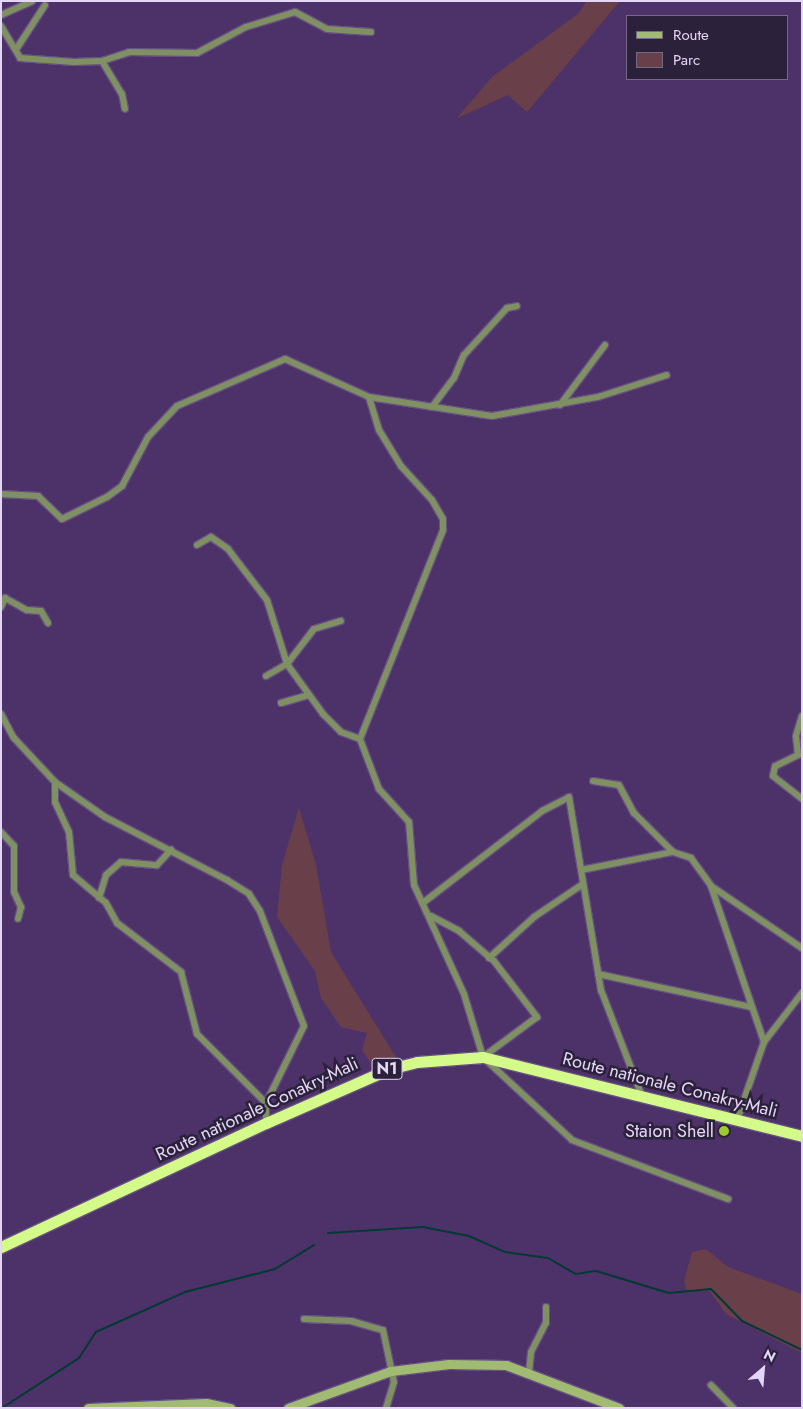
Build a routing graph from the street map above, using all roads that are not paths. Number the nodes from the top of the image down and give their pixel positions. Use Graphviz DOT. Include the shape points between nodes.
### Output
graph roads {
  1 [pos="32,1"];
  2 [pos="17,5"];
  3 [pos="45,5"];
  4 [pos="1,15"];
  5 [pos="1,26"];
  6 [pos="371,32"];
  7 [pos="17,43"];
  8 [pos="102,61"];
  9 [pos="125,109"];
  10 [pos="517,306"];
  11 [pos="605,345"];
  12 [pos="667,375"];
  13 [pos="369,397"];
  14 [pos="560,405"];
  15 [pos="432,407"];
  16 [pos="1,494"];
  17 [pos="197,546"];
  18 [pos="1,607"];
  19 [pos="341,621"];
  20 [pos="48,624"];
  21 [pos="287,664"];
  22 [pos="266,676"];
  23 [pos="309,695"];
  24 [pos="281,703"];
  25 [pos="1,714"];
  26 [pos="802,716"];
  27 [pos="360,739"];
  28 [pos="593,781"];
  29 [pos="55,782"];
  30 [pos="802,799"];
  31 [pos="1,832"];
  32 [pos="171,850"];
  33 [pos="673,852"];
  34 [pos="581,870"];
  35 [pos="583,884"];
  36 [pos="711,886"];
  37 [pos="99,898"];
  38 [pos="424,902"];
  39 [pos="431,916"];
  40 [pos="18,920"];
  41 [pos="802,948"];
  42 [pos="489,958"];
  43 [pos="598,974"];
  44 [pos="802,993"];
  45 [pos="751,1007"];
  46 [pos="764,1042"];
  47 [pos="483,1057"];
  48 [pos="642,1096"];
  49 [pos="266,1103"];
  50 [pos="737,1120"];
  51 [pos="266,1123"];
  52 [pos="802,1136"];
  53 [pos="728,1199"];
  54 [pos="1,1248"];
  55 [pos="546,1307"];
  56 [pos="304,1319"];
  57 [pos="391,1371"];
  58 [pos="529,1372"];
  59 [pos="711,1385"];
  60 [pos="300,1406"];
  61 [pos="88,1408"];
  62 [pos="230,1408"];
  63 [pos="288,1408"];
  64 [pos="386,1408"];
  65 [pos="619,1408"];
  66 [pos="733,1408"];
  1 -- 2 [label="street"];
  2 -- 4 [label="street"];
  3 -- 7 [label="street"];
  5 -- 7 [label="street"];
  6 -- 8 [label="street" via="327,29 296,12 246,27 198,53 129,52"];
  7 -- 8 [label="street" via="20,58"];
  8 -- 9 [label="street" via="122,94"];
  10 -- 15 [label="street" via="507,308 464,355 454,378"];
  11 -- 14 [label="street"];
  12 -- 14 [label="street"];
  13 -- 15 [label="street"];
  13 -- 16 [label="street" via="285,359 177,406 148,437 122,486 100,501 62,519 38,496"];
  13 -- 27 [label="street" via="379,430 401,466 432,500 443,519 443,530"];
  14 -- 15 [label="street" via="492,416"];
  17 -- 21 [label="street" via="211,538 228,549 267,600"];
  18 -- 20 [label="street" via="5,598 27,610 41,611"];
  19 -- 21 [label="street" via="314,629"];
  21 -- 22 [label="street"];
  21 -- 23 [label="street"];
  23 -- 24 [label="street"];
  23 -- 27 [label="street" via="341,732"];
  25 -- 29 [label="street" via="14,738"];
  26 -- 30 [label="street" via="796,736 798,756 775,766 773,776"];
  27 -- 38 [label="street" via="379,789 409,822 414,885"];
  28 -- 33 [label="street" via="619,785 634,813"];
  29 -- 32 [label="street" via="105,817"];
  29 -- 37 [label="street" via="55,802 69,832 73,875"];
  31 -- 40 [label="street" via="14,846 14,892 21,907"];
  32 -- 37 [label="street" via="157,865 121,862 106,875"];
  32 -- 49 [label="street" via="249,894 260,911 302,1014 300,1037"];
  33 -- 34 [label="street"];
  33 -- 36 [label="street" via="691,858"];
  34 -- 35 [label="street"];
  34 -- 38 [label="street" via="569,797 542,811"];
  35 -- 42 [label="street" via="534,917"];
  35 -- 43 [label="street"];
  36 -- 41 [label="street"];
  36 -- 45 [label="street"];
  37 -- 49 [label="street" via="117,923 181,972 197,1034"];
  38 -- 39 [label="street"];
  39 -- 42 [label="street" via="459,931"];
  39 -- 47 [label="street" via="464,994"];
  42 -- 47 [label="street" via="537,1017"];
  43 -- 45 [label="street"];
  43 -- 48 [label="street"];
  44 -- 46 [label="street"];
  45 -- 46 [label="street"];
  46 -- 50 [label="street"];
  47 -- 48 [label="highway, Route nationale Conakry-Mali / N1"];
  47 -- 51 [label="highway, Route nationale Conakry-Mali / N1" via="388,1069"];
  47 -- 53 [label="street" via="572,1140"];
  48 -- 50 [label="highway, Route nationale Conakry-Mali / N1"];
  49 -- 51 [label="street"];
  50 -- 52 [label="highway, Route nationale Conakry-Mali / N1"];
  51 -- 54 [label="highway, Route nationale Conakry-Mali / N1"];
  55 -- 58 [label="street"];
  56 -- 57 [label="street" via="351,1321 383,1330"];
  57 -- 58 [label="street" via="465,1364 506,1365"];
  57 -- 60 [label="street"];
  57 -- 64 [label="street" via="394,1382"];
  58 -- 65 [label="street"];
  59 -- 66 [label="street"];
  60 -- 63 [label="street"];
  61 -- 62 [label="street" via="196,1403"];
}
